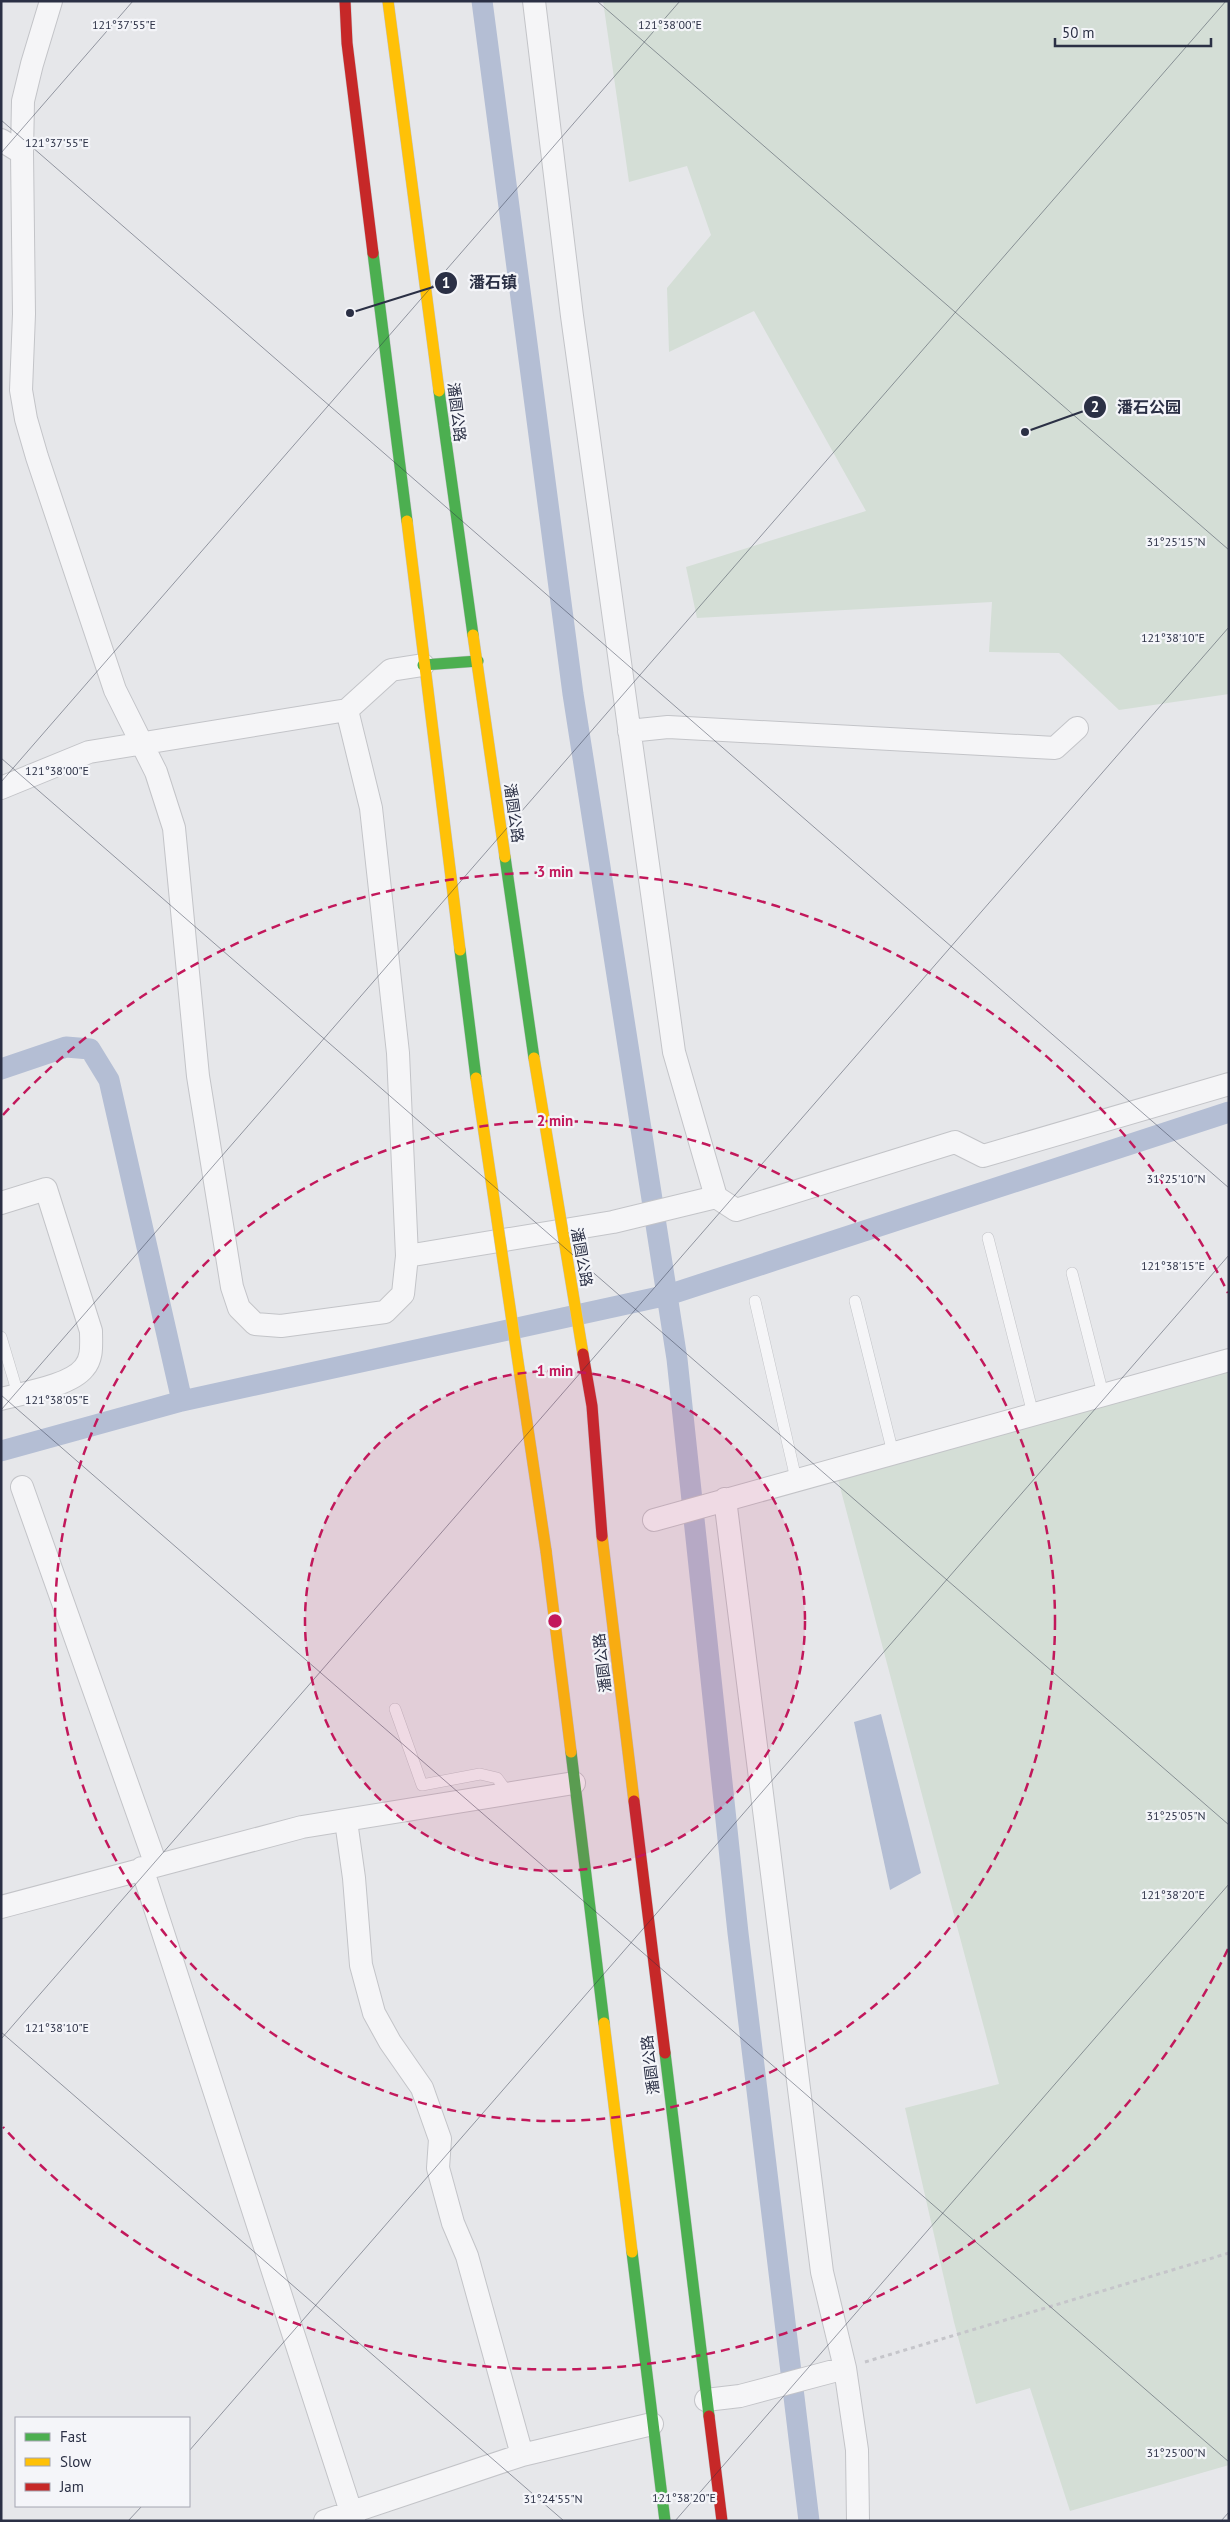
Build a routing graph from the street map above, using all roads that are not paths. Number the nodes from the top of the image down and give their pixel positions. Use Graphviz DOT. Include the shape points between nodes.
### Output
graph roads {
  1 [pos="51,1"];
  2 [pos="345,1"];
  3 [pos="388,1"];
  4 [pos="534,1"];
  5 [pos="1,140"];
  6 [pos="22,153"];
  7 [pos="478,661"];
  8 [pos="423,665"];
  9 [pos="347,710"];
  10 [pos="1077,728"];
  11 [pos="629,731"];
  12 [pos="143,742"];
  13 [pos="1,788"];
  14 [pos="1229,1084"];
  15 [pos="708,1199"];
  16 [pos="1,1203"];
  17 [pos="988,1238"];
  18 [pos="407,1256"];
  19 [pos="1072,1273"];
  20 [pos="755,1301"];
  21 [pos="855,1301"];
  22 [pos="1,1337"];
  23 [pos="1229,1360"];
  24 [pos="1103,1394"];
  25 [pos="10,1397"];
  26 [pos="1033,1414"];
  27 [pos="893,1453"];
  28 [pos="796,1480"];
  29 [pos="22,1487"];
  30 [pos="719,1501"];
  31 [pos="654,1520"];
  32 [pos="394,1709"];
  33 [pos="574,1783"];
  34 [pos="508,1793"];
  35 [pos="346,1821"];
  36 [pos="149,1867"];
  37 [pos="1,1907"];
  38 [pos="841,2369"];
  39 [pos="706,2400"];
  40 [pos="652,2424"];
  41 [pos="522,2456"];
  42 [pos="353,2516"];
  43 [pos="325,2521"];
  44 [pos="665,2521"];
  45 [pos="722,2521"];
  46 [pos="858,2521"];
  1 -- 6 [label="street" via="23,101"];
  2 -- 8 [label="main road" via="347,43"];
  3 -- 7 [label="main road, 潘圆公路" via="447,453"];
  4 -- 11 [label="street" via="572,316"];
  5 -- 6 [label="street"];
  6 -- 12 [label="street" via="24,314 21,390 26,419 115,690"];
  7 -- 8 [label="main road"];
  7 -- 39 [label="main road, 潘圆公路, bridge" via="534,1058 592,1406 602,1536"];
  8 -- 9 [label="street" via="391,670"];
  8 -- 33 [label="main road, bridge" via="476,1078 546,1551"];
  9 -- 12 [label="street"];
  9 -- 18 [label="street" via="372,818 398,1054"];
  10 -- 11 [label="street" via="1055,748 668,727"];
  11 -- 15 [label="street" via="674,1052"];
  12 -- 13 [label="street" via="89,752"];
  12 -- 18 [label="street" via="174,828 198,1076 232,1286 239,1308 255,1324 281,1326 385,1312 403,1294"];
  14 -- 15 [label="street" via="984,1156 955,1142 736,1210"];
  15 -- 18 [label="street" via="613,1222"];
  16 -- 25 [label="street" via="46,1189 91,1331 92,1351 84,1368 66,1381"];
  17 -- 26 [label="lane"];
  19 -- 24 [label="lane"];
  20 -- 28 [label="lane"];
  21 -- 27 [label="lane"];
  22 -- 25 [label="lane"];
  23 -- 24 [label="street"];
  24 -- 26 [label="street"];
  26 -- 27 [label="street"];
  27 -- 28 [label="street"];
  28 -- 30 [label="street"];
  29 -- 36 [label="street"];
  30 -- 31 [label="street"];
  30 -- 38 [label="street" via="822,2272"];
  32 -- 34 [label="lane" via="422,1785 480,1774 497,1778"];
  33 -- 34 [label="street"];
  33 -- 40 [label="main road"];
  34 -- 35 [label="street"];
  35 -- 36 [label="street" via="302,1827"];
  35 -- 41 [label="street" via="361,1964 374,2012 422,2088 440,2139 438,2168 453,2224 468,2256"];
  36 -- 37 [label="street"];
  36 -- 42 [label="street"];
  38 -- 39 [label="street" via="740,2396"];
  38 -- 46 [label="street" via="857,2450"];
  39 -- 45 [label="main road, 潘圆公路"];
  40 -- 41 [label="street"];
  40 -- 44 [label="main road"];
  41 -- 42 [label="street"];
  42 -- 43 [label="street"];
}
